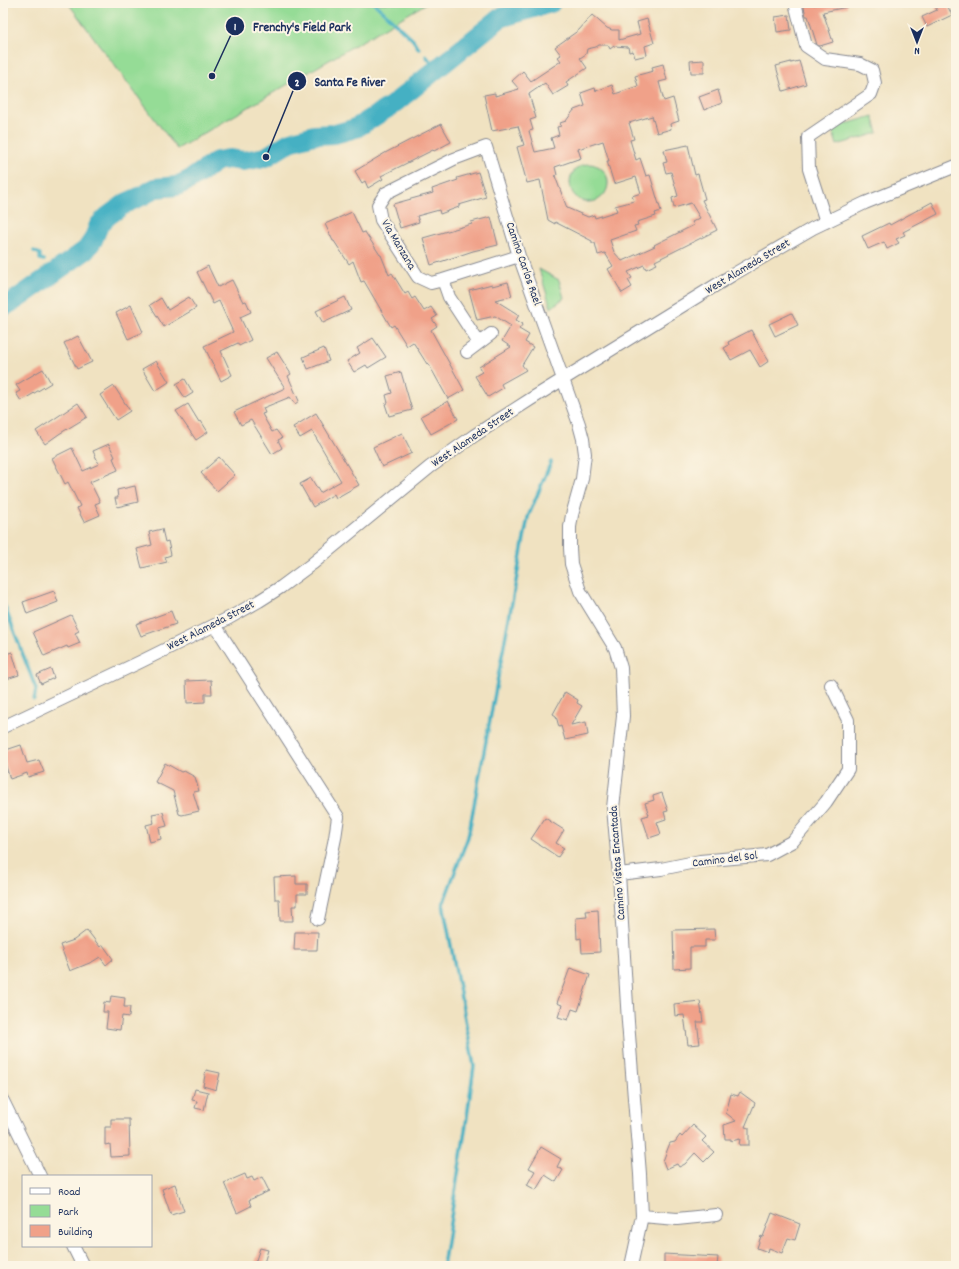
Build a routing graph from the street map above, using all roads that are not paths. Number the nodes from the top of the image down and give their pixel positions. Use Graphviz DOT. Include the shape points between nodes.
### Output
graph roads {
  1 [pos="795,3"];
  2 [pos="486,147"];
  3 [pos="956,166"];
  4 [pos="826,222"];
  5 [pos="519,256"];
  6 [pos="443,280"];
  7 [pos="491,334"];
  8 [pos="479,343"];
  9 [pos="467,352"];
  10 [pos="562,380"];
  11 [pos="215,625"];
  12 [pos="831,685"];
  13 [pos="3,727"];
  14 [pos="619,874"];
  15 [pos="318,919"];
  16 [pos="3,1101"];
  17 [pos="40,1175"];
  18 [pos="716,1215"];
  19 [pos="642,1216"];
  20 [pos="74,1247"];
  21 [pos="83,1266"];
  22 [pos="631,1266"];
  1 -- 4 [label="street" via="806,46 825,60 860,64 872,70 875,83 871,94 808,137 809,169"];
  2 -- 5 [label="street, Camino Carlos Rael"];
  2 -- 6 [label="street, Via Manzana" via="454,159 386,193 378,205 381,220 418,277 430,283"];
  3 -- 4 [label="street, West Alameda Street" via="885,194"];
  4 -- 10 [label="street, West Alameda Street" via="734,274"];
  5 -- 6 [label="street, Via Manzana"];
  5 -- 10 [label="street, Camino Carlos Rael"];
  6 -- 8 [label="street" via="449,297"];
  7 -- 8 [label="street"];
  8 -- 9 [label="street"];
  10 -- 11 [label="street, West Alameda Street" via="436,462 286,584"];
  10 -- 14 [label="street, Camino Vistas Encantada" via="579,424 585,454 570,528 571,564 580,591 615,648 621,668 623,716 613,808"];
  11 -- 13 [label="street, West Alameda Street"];
  11 -- 15 [label="street" via="338,817"];
  12 -- 14 [label="street, Camino del Sol" via="848,720 848,769 826,802 793,841 767,855 700,861"];
  14 -- 19 [label="street, Camino Vistas Encantada"];
  16 -- 17 [label="street"];
  18 -- 19 [label="street" via="677,1219"];
  19 -- 22 [label="street, Camino Vistas Encantada"];
  20 -- 21 [label="street"];
}
